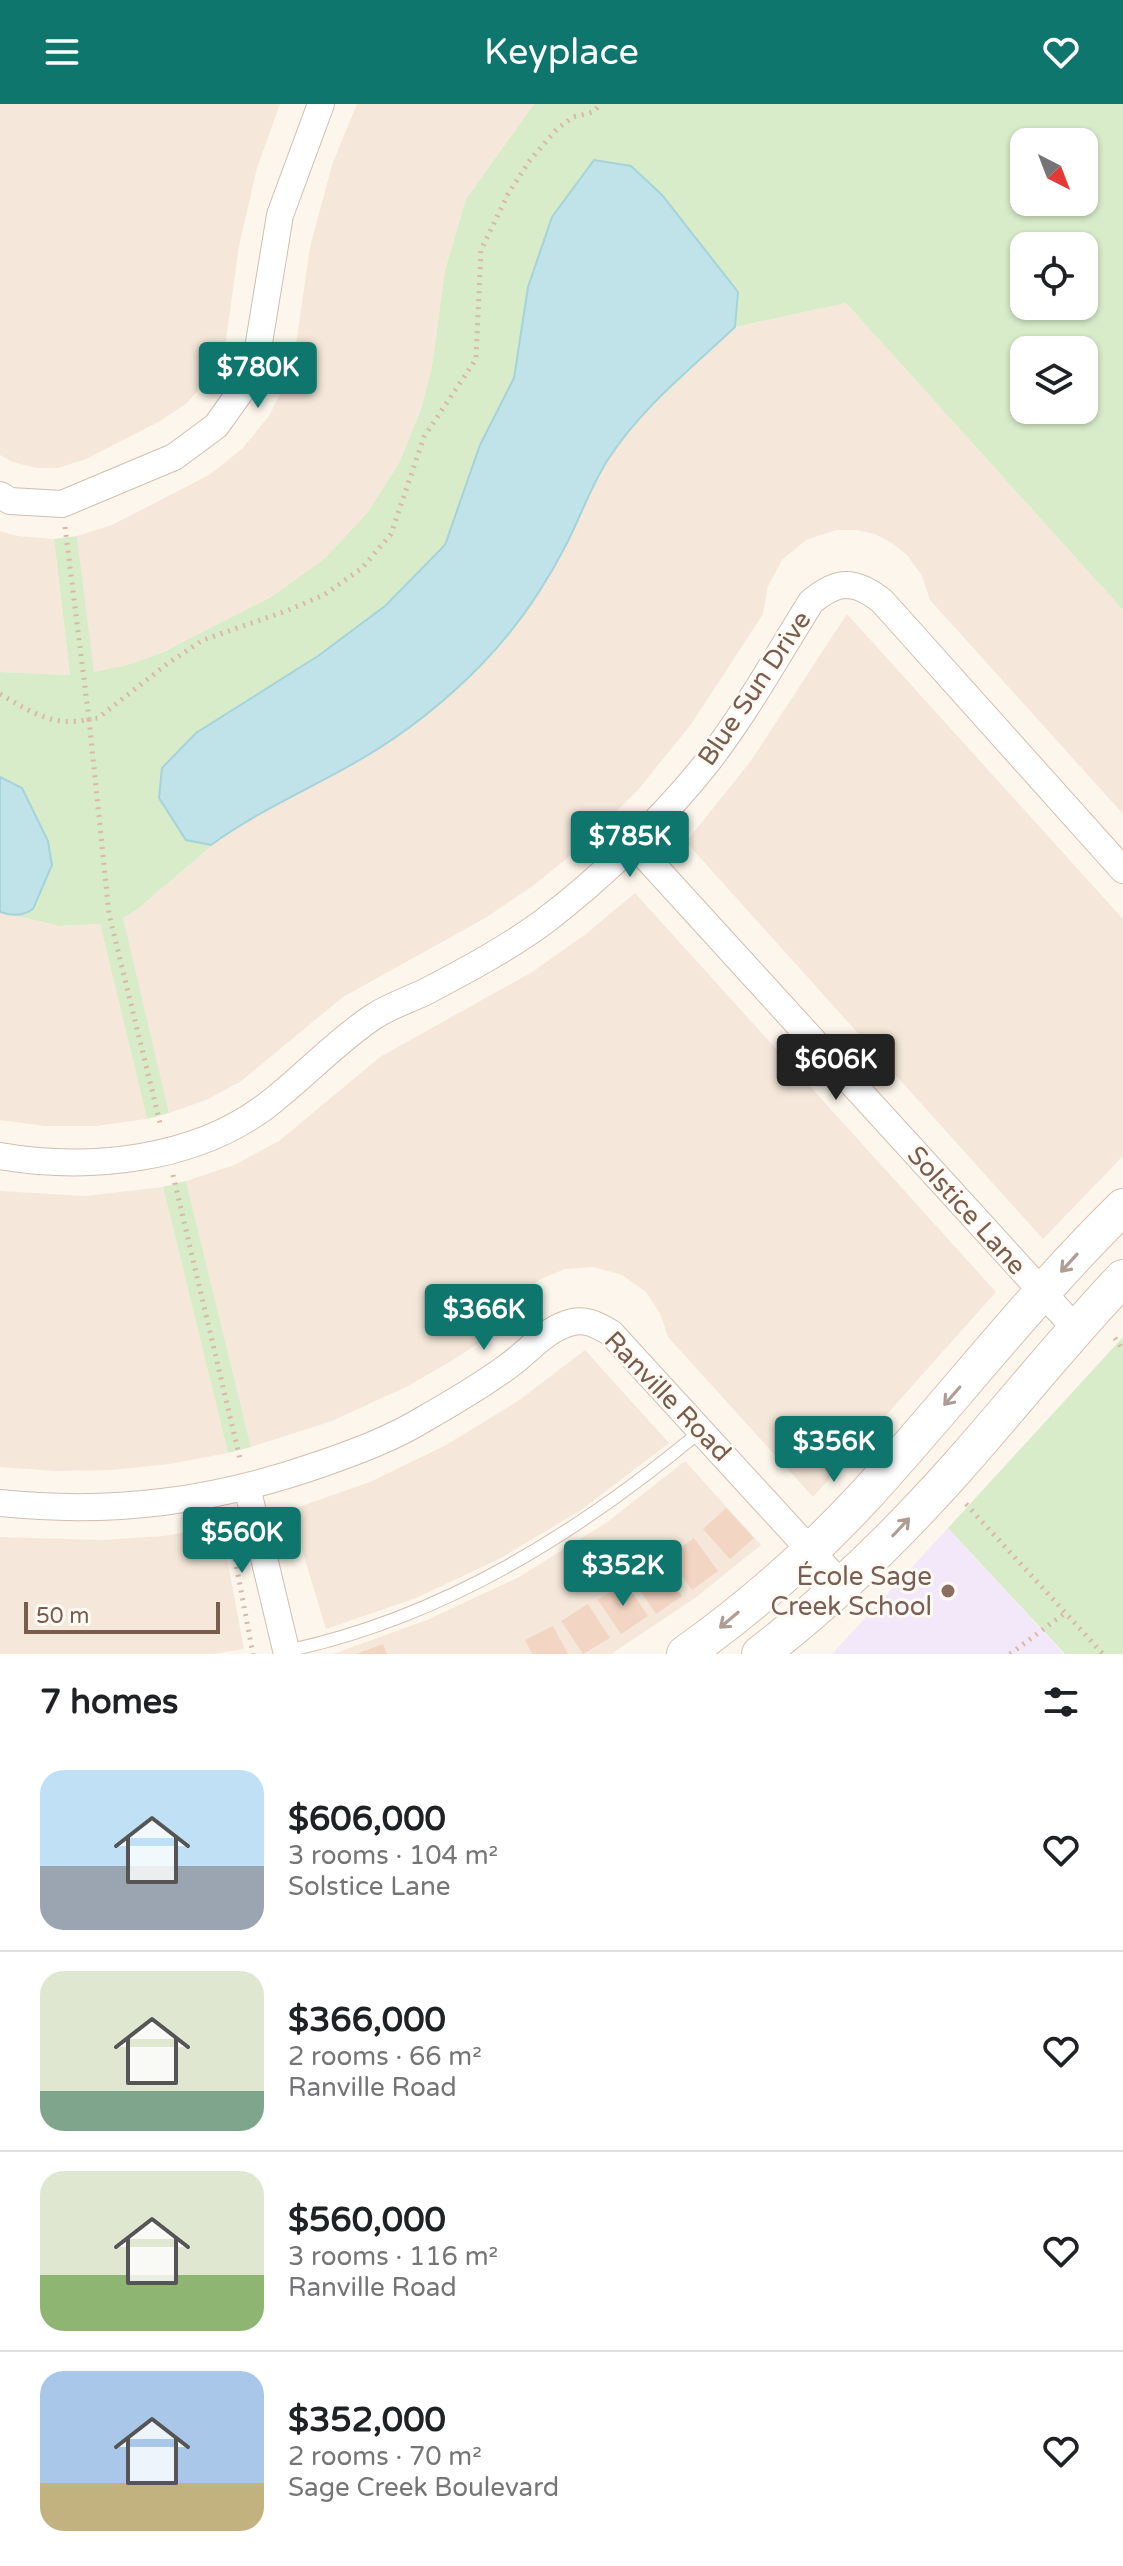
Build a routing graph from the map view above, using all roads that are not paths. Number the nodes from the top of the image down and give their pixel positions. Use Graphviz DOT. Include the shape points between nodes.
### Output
graph roads {
  1 [pos="321,104"];
  2 [pos="0,495"];
  3 [pos="632,842"];
  4 [pos="1123,870"];
  5 [pos="0,1156"];
  6 [pos="1123,1207"];
  7 [pos="1123,1278"];
  8 [pos="1042,1292"];
  9 [pos="1076,1329"];
  10 [pos="702,1430"];
  11 [pos="247,1487"];
  12 [pos="0,1503"];
  13 [pos="810,1549"];
  14 [pos="841,1584"];
  15 [pos="284,1653"];
  16 [pos="685,1654"];
  17 [pos="760,1654"];
  1 -- 2 [label="street" via="280,215 254,373 216,426 174,457 62,504 10,501"];
  3 -- 4 [label="street, Blue Sun Drive" via="707,762 811,602 828,588 849,585 882,601"];
  3 -- 5 [label="street, Blue Sun Drive" via="546,920 454,976 376,1015 229,1130 149,1155 32,1162"];
  3 -- 8 [label="street, Solstice Lane"];
  6 -- 8 [label="street, one-way"];
  7 -- 9 [label="street"];
  8 -- 9 [label="street, Solstice Lane"];
  8 -- 13 [label="street, one-way" via="862,1499"];
  14 -- 9 [label="street, one-way" via="945,1480"];
  10 -- 11 [label="street, Ranville Road" via="611,1333 595,1322 580,1321 564,1324 507,1367 404,1431"];
  10 -- 13 [label="street, Ranville Road"];
  10 -- 15 [label="lane" via="606,1506 493,1575 430,1606"];
  11 -- 12 [label="street, Ranville Road" via="132,1506"];
  11 -- 15 [label="street"];
  13 -- 14 [label="street, Ranville Road"];
  13 -- 16 [label="street, one-way"];
  14 -- 17 [label="street"];
}
